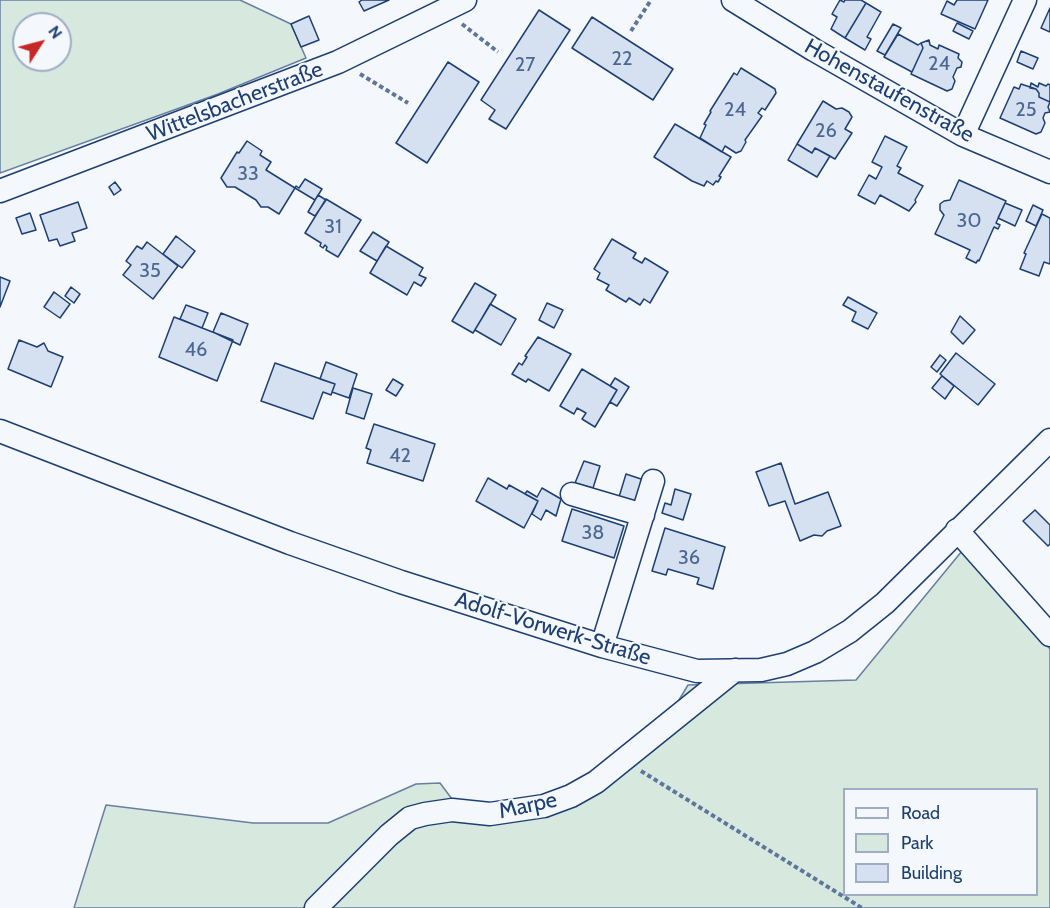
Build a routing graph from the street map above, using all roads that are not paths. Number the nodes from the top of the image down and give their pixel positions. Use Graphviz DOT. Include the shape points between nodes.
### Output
graph roads {
  1 [pos="465,0"];
  2 [pos="733,0"];
  3 [pos="1025,0"];
  4 [pos="963,135"];
  5 [pos="1050,172"];
  6 [pos="0,191"];
  7 [pos="0,431"];
  8 [pos="1050,440"];
  9 [pos="653,481"];
  10 [pos="572,495"];
  11 [pos="643,515"];
  12 [pos="957,530"];
  13 [pos="1050,635"];
  14 [pos="602,646"];
  15 [pos="735,670"];
  16 [pos="316,908"];
  1 -- 6 [label="street, Wittelsbacherstraße" via="338,62"];
  2 -- 4 [label="street, Hohenstaufenstraße"];
  3 -- 4 [label="street"];
  4 -- 5 [label="street, Hohenstaufenstraße"];
  7 -- 14 [label="street, Adolf-Vorwerk-Straße" via="290,543"];
  8 -- 12 [label="street, Adolf-Vorwerk-Straße"];
  9 -- 11 [label="street"];
  10 -- 11 [label="street"];
  11 -- 14 [label="street"];
  12 -- 13 [label="street"];
  12 -- 15 [label="street, Adolf-Vorwerk-Straße" via="885,603 850,631 787,663 761,670"];
  14 -- 15 [label="street, Adolf-Vorwerk-Straße" via="697,671"];
  15 -- 16 [label="street, Marpe" via="596,782 571,796 544,806 490,814 452,810 410,818"];
}
